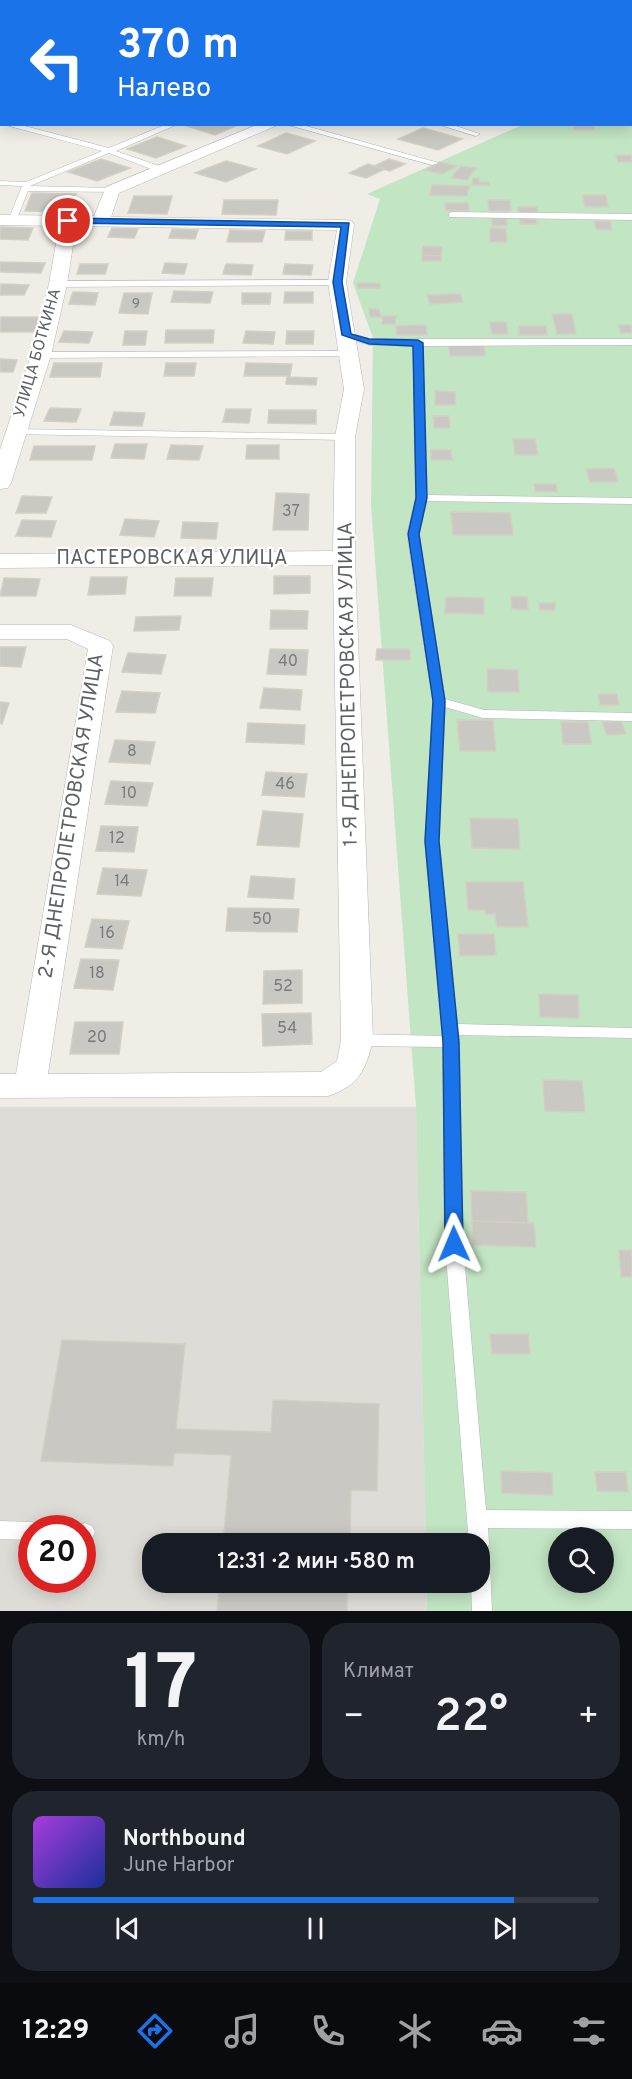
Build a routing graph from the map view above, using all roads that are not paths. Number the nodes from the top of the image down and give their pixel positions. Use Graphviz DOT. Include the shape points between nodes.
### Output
graph roads {
  1 [pos="11,126"];
  2 [pos="170,126"];
  3 [pos="268,126"];
  4 [pos="296,126"];
  5 [pos="447,126"];
  6 [pos="476,134"];
  7 [pos="107,152"];
  8 [pos="435,163"];
  9 [pos="159,169"];
  10 [pos="0,183"];
  11 [pos="26,186"];
  12 [pos="112,190"];
  13 [pos="452,215"];
  14 [pos="632,217"];
  15 [pos="6,220"];
  16 [pos="68,221"];
  17 [pos="101,221"];
  18 [pos="337,282"];
  19 [pos="58,284"];
  20 [pos="632,342"];
  21 [pos="418,343"];
  22 [pos="348,345"];
  23 [pos="41,355"];
  24 [pos="15,432"];
  25 [pos="345,437"];
  26 [pos="1,474"];
  27 [pos="421,498"];
  28 [pos="632,501"];
  29 [pos="345,558"];
  30 [pos="0,561"];
  31 [pos="0,632"];
  32 [pos="439,701"];
  33 [pos="632,717"];
  34 [pos="632,1033"];
  35 [pos="451,1036"];
  36 [pos="357,1040"];
  37 [pos="0,1086"];
  38 [pos="30,1086"];
  39 [pos="478,1519"];
  40 [pos="632,1520"];
  41 [pos="0,1530"];
  42 [pos="18,1531"];
  43 [pos="479,1533"];
  44 [pos="481,1593"];
  45 [pos="482,1611"];
  1 -- 7 [label="lane" via="91,144"];
  2 -- 7 [label="lane"];
  3 -- 9 [label="street"];
  4 -- 8 [label="lane"];
  5 -- 6 [label="lane"];
  7 -- 9 [label="lane"];
  7 -- 11 [label="lane"];
  9 -- 12 [label="street"];
  10 -- 11 [label="lane"];
  11 -- 12 [label="lane"];
  11 -- 15 [label="lane"];
  12 -- 17 [label="street"];
  13 -- 14 [label="lane"];
  15 -- 16 [label="street, 1-Я ДНЕПРОПЕТРОВСКАЯ УЛИЦА"];
  16 -- 17 [label="street, 1-Я ДНЕПРОПЕТРОВСКАЯ УЛИЦА"];
  16 -- 19 [label="street, УЛИЦА БОТКИНА"];
  17 -- 18 [label="street, 1-Я ДНЕПРОПЕТРОВСКАЯ УЛИЦА" via="346,225"];
  18 -- 19 [label="lane"];
  18 -- 22 [label="street, 1-Я ДНЕПРОПЕТРОВСКАЯ УЛИЦА"];
  19 -- 23 [label="street, УЛИЦА БОТКИНА"];
  20 -- 21 [label="lane"];
  21 -- 22 [label="lane"];
  21 -- 27 [label="lane"];
  22 -- 23 [label="lane"];
  22 -- 25 [label="street, 1-Я ДНЕПРОПЕТРОВСКАЯ УЛИЦА" via="354,389"];
  23 -- 24 [label="street, УЛИЦА БОТКИНА"];
  24 -- 25 [label="lane"];
  24 -- 26 [label="street, УЛИЦА БОТКИНА"];
  25 -- 29 [label="street, 1-Я ДНЕПРОПЕТРОВСКАЯ УЛИЦА"];
  27 -- 28 [label="lane"];
  27 -- 32 [label="lane" via="413,534"];
  29 -- 30 [label="street, ПАСТЕРОВСКАЯ УЛИЦА"];
  29 -- 36 [label="street, 1-Я ДНЕПРОПЕТРОВСКАЯ УЛИЦА"];
  31 -- 38 [label="street, 2-Я ДНЕПРОПЕТРОВСКАЯ УЛИЦА" via="71,632 101,646"];
  32 -- 33 [label="lane" via="483,714"];
  32 -- 35 [label="lane" via="432,841"];
  34 -- 35 [label="lane"];
  35 -- 36 [label="lane"];
  35 -- 39 [label="lane" via="454,1244"];
  36 -- 38 [label="street, 1-Я ДНЕПРОПЕТРОВСКАЯ УЛИЦА" via="351,1066 328,1084"];
  37 -- 38 [label="street, 1-Я ДНЕПРОПЕТРОВСКАЯ УЛИЦА"];
  39 -- 40 [label="lane"];
  39 -- 43 [label="lane"];
  41 -- 42 [label="lane"];
  44 -- 45 [label="lane"];
}
